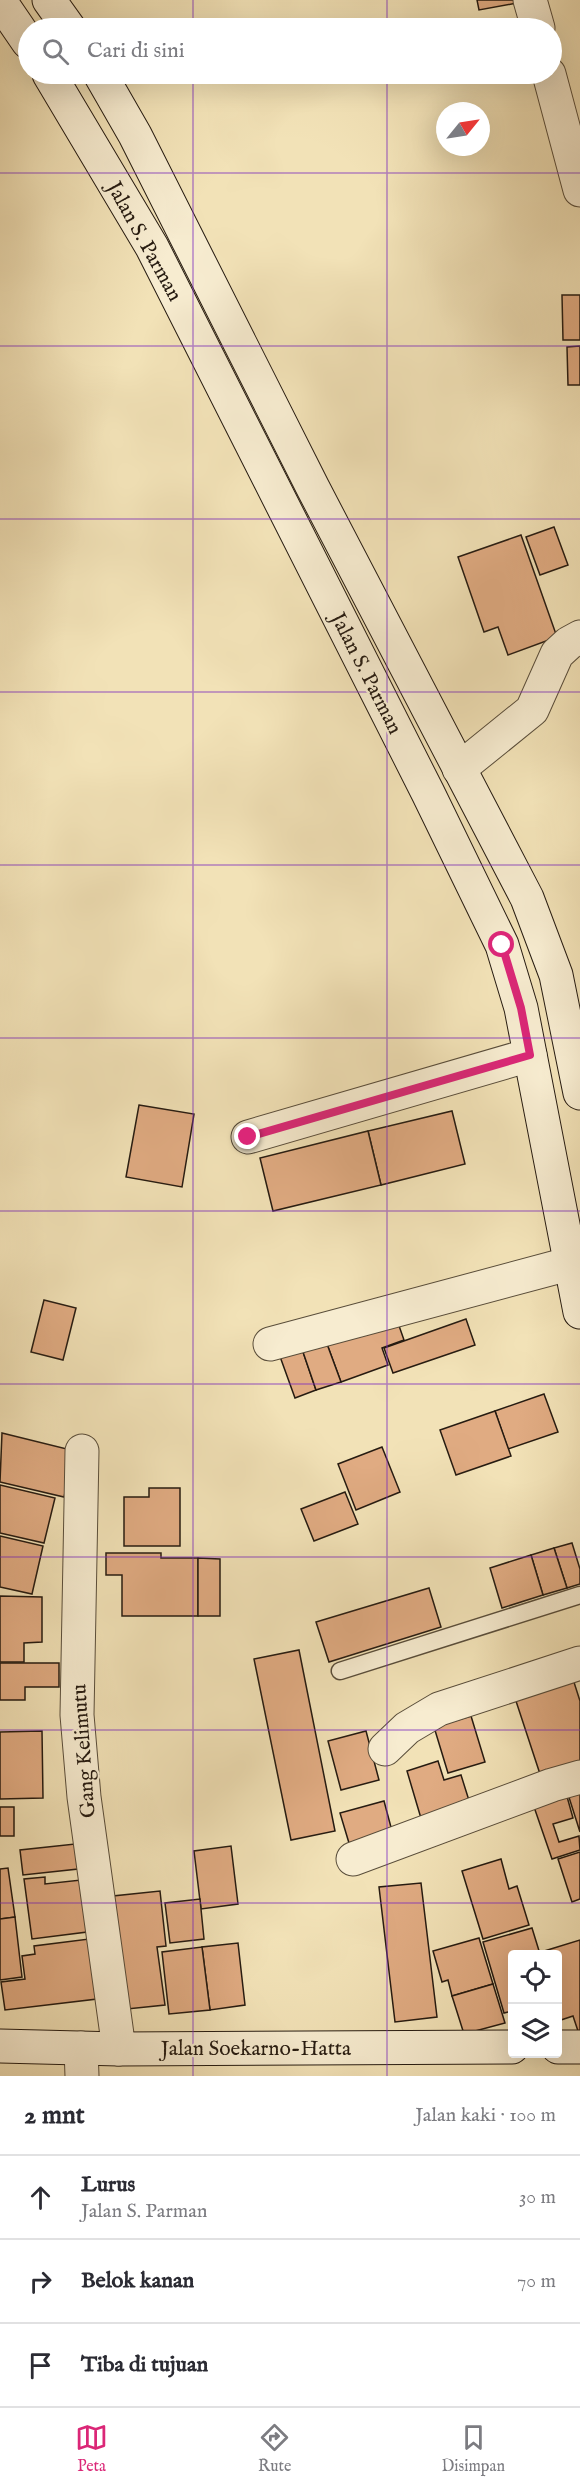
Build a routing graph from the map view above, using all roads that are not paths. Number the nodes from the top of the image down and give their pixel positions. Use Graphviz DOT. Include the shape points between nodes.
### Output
graph roads {
  1 [pos="49,0"];
  2 [pos="530,0"];
  3 [pos="0,1"];
  4 [pos="62,18"];
  5 [pos="534,18"];
  6 [pos="18,27"];
  7 [pos="55,84"];
  8 [pos="106,84"];
  9 [pos="552,84"];
  10 [pos="580,190"];
  11 [pos="580,637"];
  12 [pos="459,769"];
  13 [pos="530,1055"];
  14 [pos="580,1093"];
  15 [pos="248,1137"];
  16 [pos="572,1263"];
  17 [pos="580,1312"];
  18 [pos="270,1344"];
  19 [pos="82,1451"];
  20 [pos="580,1595"];
  21 [pos="580,1664"];
  22 [pos="340,1671"];
  23 [pos="385,1749"];
  24 [pos="580,1777"];
  25 [pos="353,1859"];
  26 [pos="0,2046"];
  27 [pos="508,2047"];
  28 [pos="562,2047"];
  29 [pos="580,2047"];
  30 [pos="119,2049"];
  31 [pos="81,2062"];
  1 -- 4 [label="main road"];
  2 -- 5 [label="main road"];
  3 -- 6 [label="main road"];
  7 -- 13 [label="main road, Jalan S. Parman" via="152,247 428,793 502,945"];
  8 -- 12 [label="main road, Jalan S. Parman"];
  9 -- 10 [label="main road"];
  11 -- 12 [label="main road" via="557,654 532,710"];
  12 -- 14 [label="main road, Jalan S. Parman" via="536,920 556,975"];
  13 -- 15 [label="main road"];
  13 -- 16 [label="main road, Jalan S. Parman"];
  16 -- 17 [label="main road, Jalan S. Parman"];
  16 -- 18 [label="main road"];
  19 -- 30 [label="main road, Gang Kelimutu" via="79,1746"];
  20 -- 22 [label="lane"];
  21 -- 23 [label="main road" via="439,1709 407,1728"];
  24 -- 25 [label="main road"];
  26 -- 31 [label="main road, Jalan Soekarno-Hatta"];
  27 -- 30 [label="main road, Jalan Soekarno-Hatta"];
  28 -- 29 [label="main road"];
  30 -- 31 [label="main road, Jalan Soekarno-Hatta"];
}
